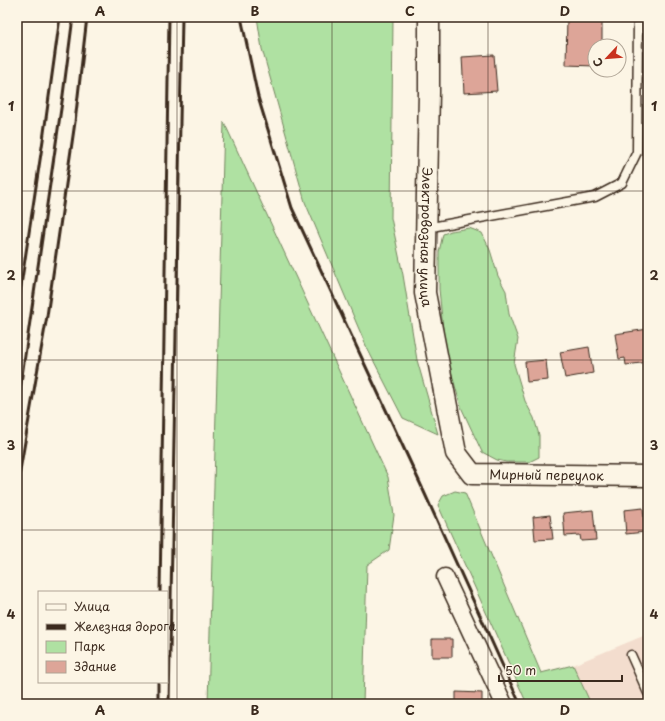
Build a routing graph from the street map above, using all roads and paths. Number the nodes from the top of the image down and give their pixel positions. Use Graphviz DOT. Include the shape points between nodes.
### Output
graph roads {
  1 [pos="429,17"];
  2 [pos="638,17"];
  3 [pos="426,228"];
  4 [pos="456,453"];
  5 [pos="648,476"];
  6 [pos="445,577"];
  7 [pos="631,655"];
  8 [pos="648,693"];
  9 [pos="504,704"];
  1 -- 3 [label="street, Электровозная улица"];
  2 -- 3 [label="lane" via="637,152 622,183 595,197"];
  3 -- 4 [label="street, Электровозная улица" via="425,293"];
  4 -- 5 [label="street, Мирный переулок" via="472,474"];
  6 -- 9 [label="street"];
  7 -- 8 [label="lane"];
}
